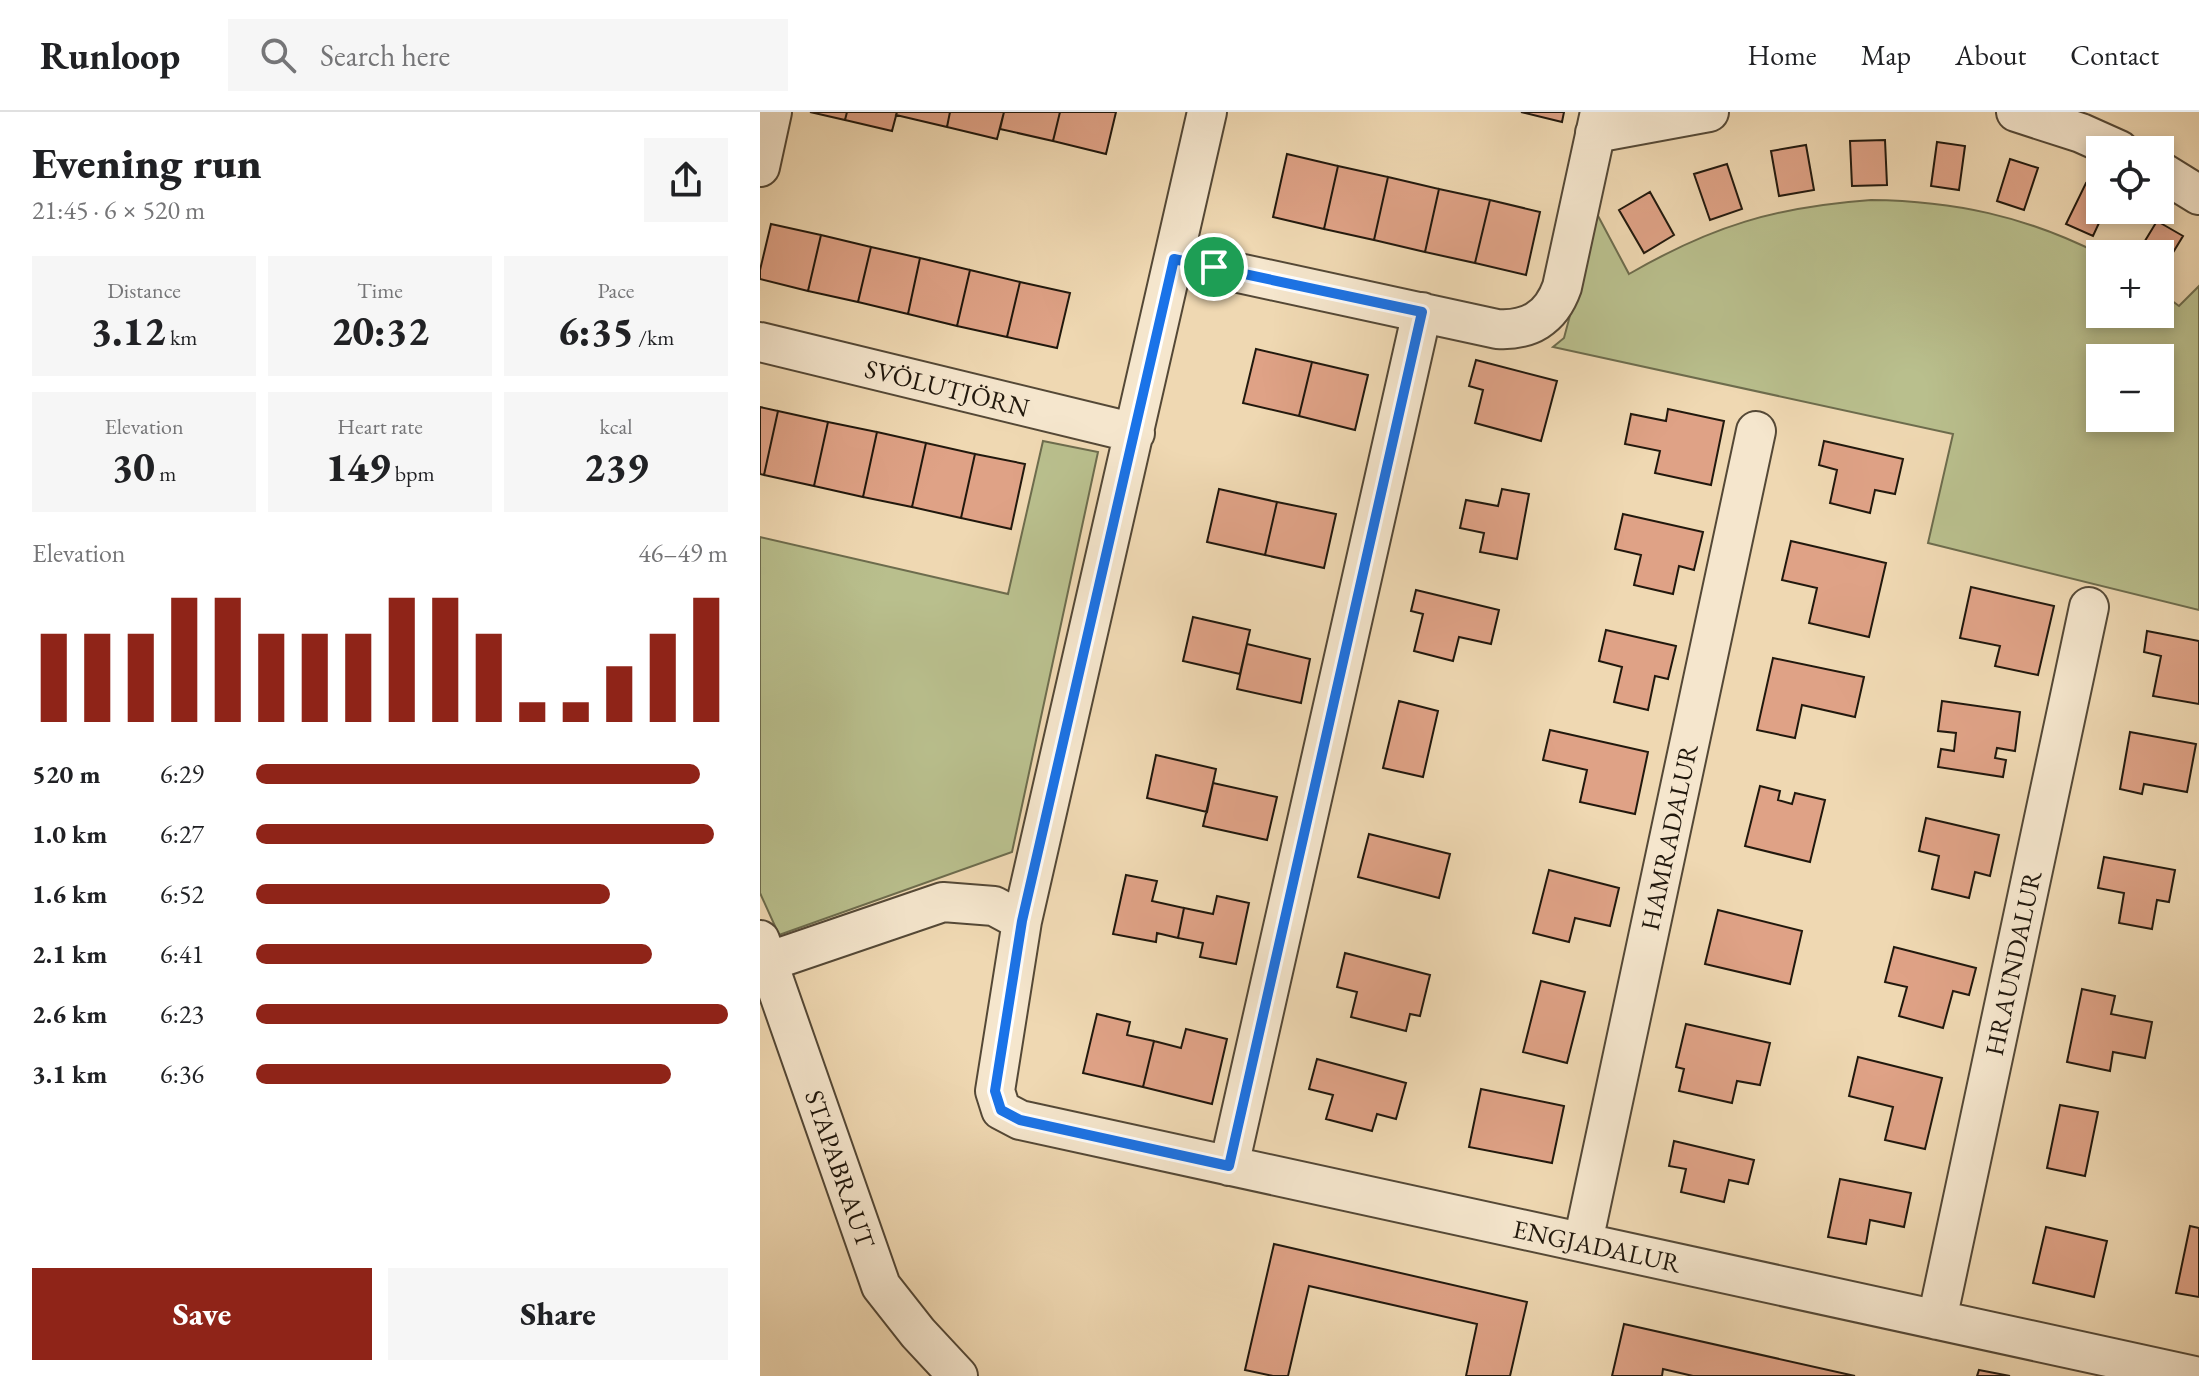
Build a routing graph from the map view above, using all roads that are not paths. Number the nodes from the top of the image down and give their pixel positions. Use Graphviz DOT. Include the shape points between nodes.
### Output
graph roads {
  1 [pos="772,112"];
  2 [pos="1207,112"];
  3 [pos="1709,112"];
  4 [pos="2016,112"];
  5 [pos="1597,123"];
  6 [pos="2088,136"];
  7 [pos="760,167"];
  8 [pos="2174,180"];
  9 [pos="2199,195"];
  10 [pos="1174,259"];
  11 [pos="1422,312"];
  12 [pos="760,342"];
  13 [pos="1756,431"];
  14 [pos="1135,433"];
  15 [pos="2089,607"];
  16 [pos="1022,921"];
  17 [pos="764,951"];
  18 [pos="1229,1166"];
  19 [pos="1583,1242"];
  20 [pos="1937,1320"];
  21 [pos="958,1376"];
  22 [pos="2195,1376"];
  1 -- 7 [label="street"];
  2 -- 10 [label="street"];
  3 -- 5 [label="street"];
  4 -- 6 [label="street"];
  5 -- 11 [label="street" via="1562,287 1552,309 1533,324 1509,330"];
  8 -- 9 [label="street"];
  10 -- 11 [label="street"];
  10 -- 14 [label="street"];
  11 -- 18 [label="street"];
  12 -- 14 [label="street, SVÖLUTJÖRN"];
  13 -- 19 [label="street, HAMRADALUR"];
  14 -- 16 [label="street"];
  15 -- 20 [label="street, HRAUNDALUR"];
  16 -- 17 [label="street" via="994,906 943,902"];
  16 -- 18 [label="street, ENGJADALUR" via="995,1091 1001,1110 1020,1120"];
  17 -- 21 [label="street, STAPABRAUT" via="881,1286"];
  18 -- 19 [label="street, ENGJADALUR"];
  19 -- 20 [label="street, ENGJADALUR"];
  20 -- 22 [label="street, ENGJADALUR"];
}
